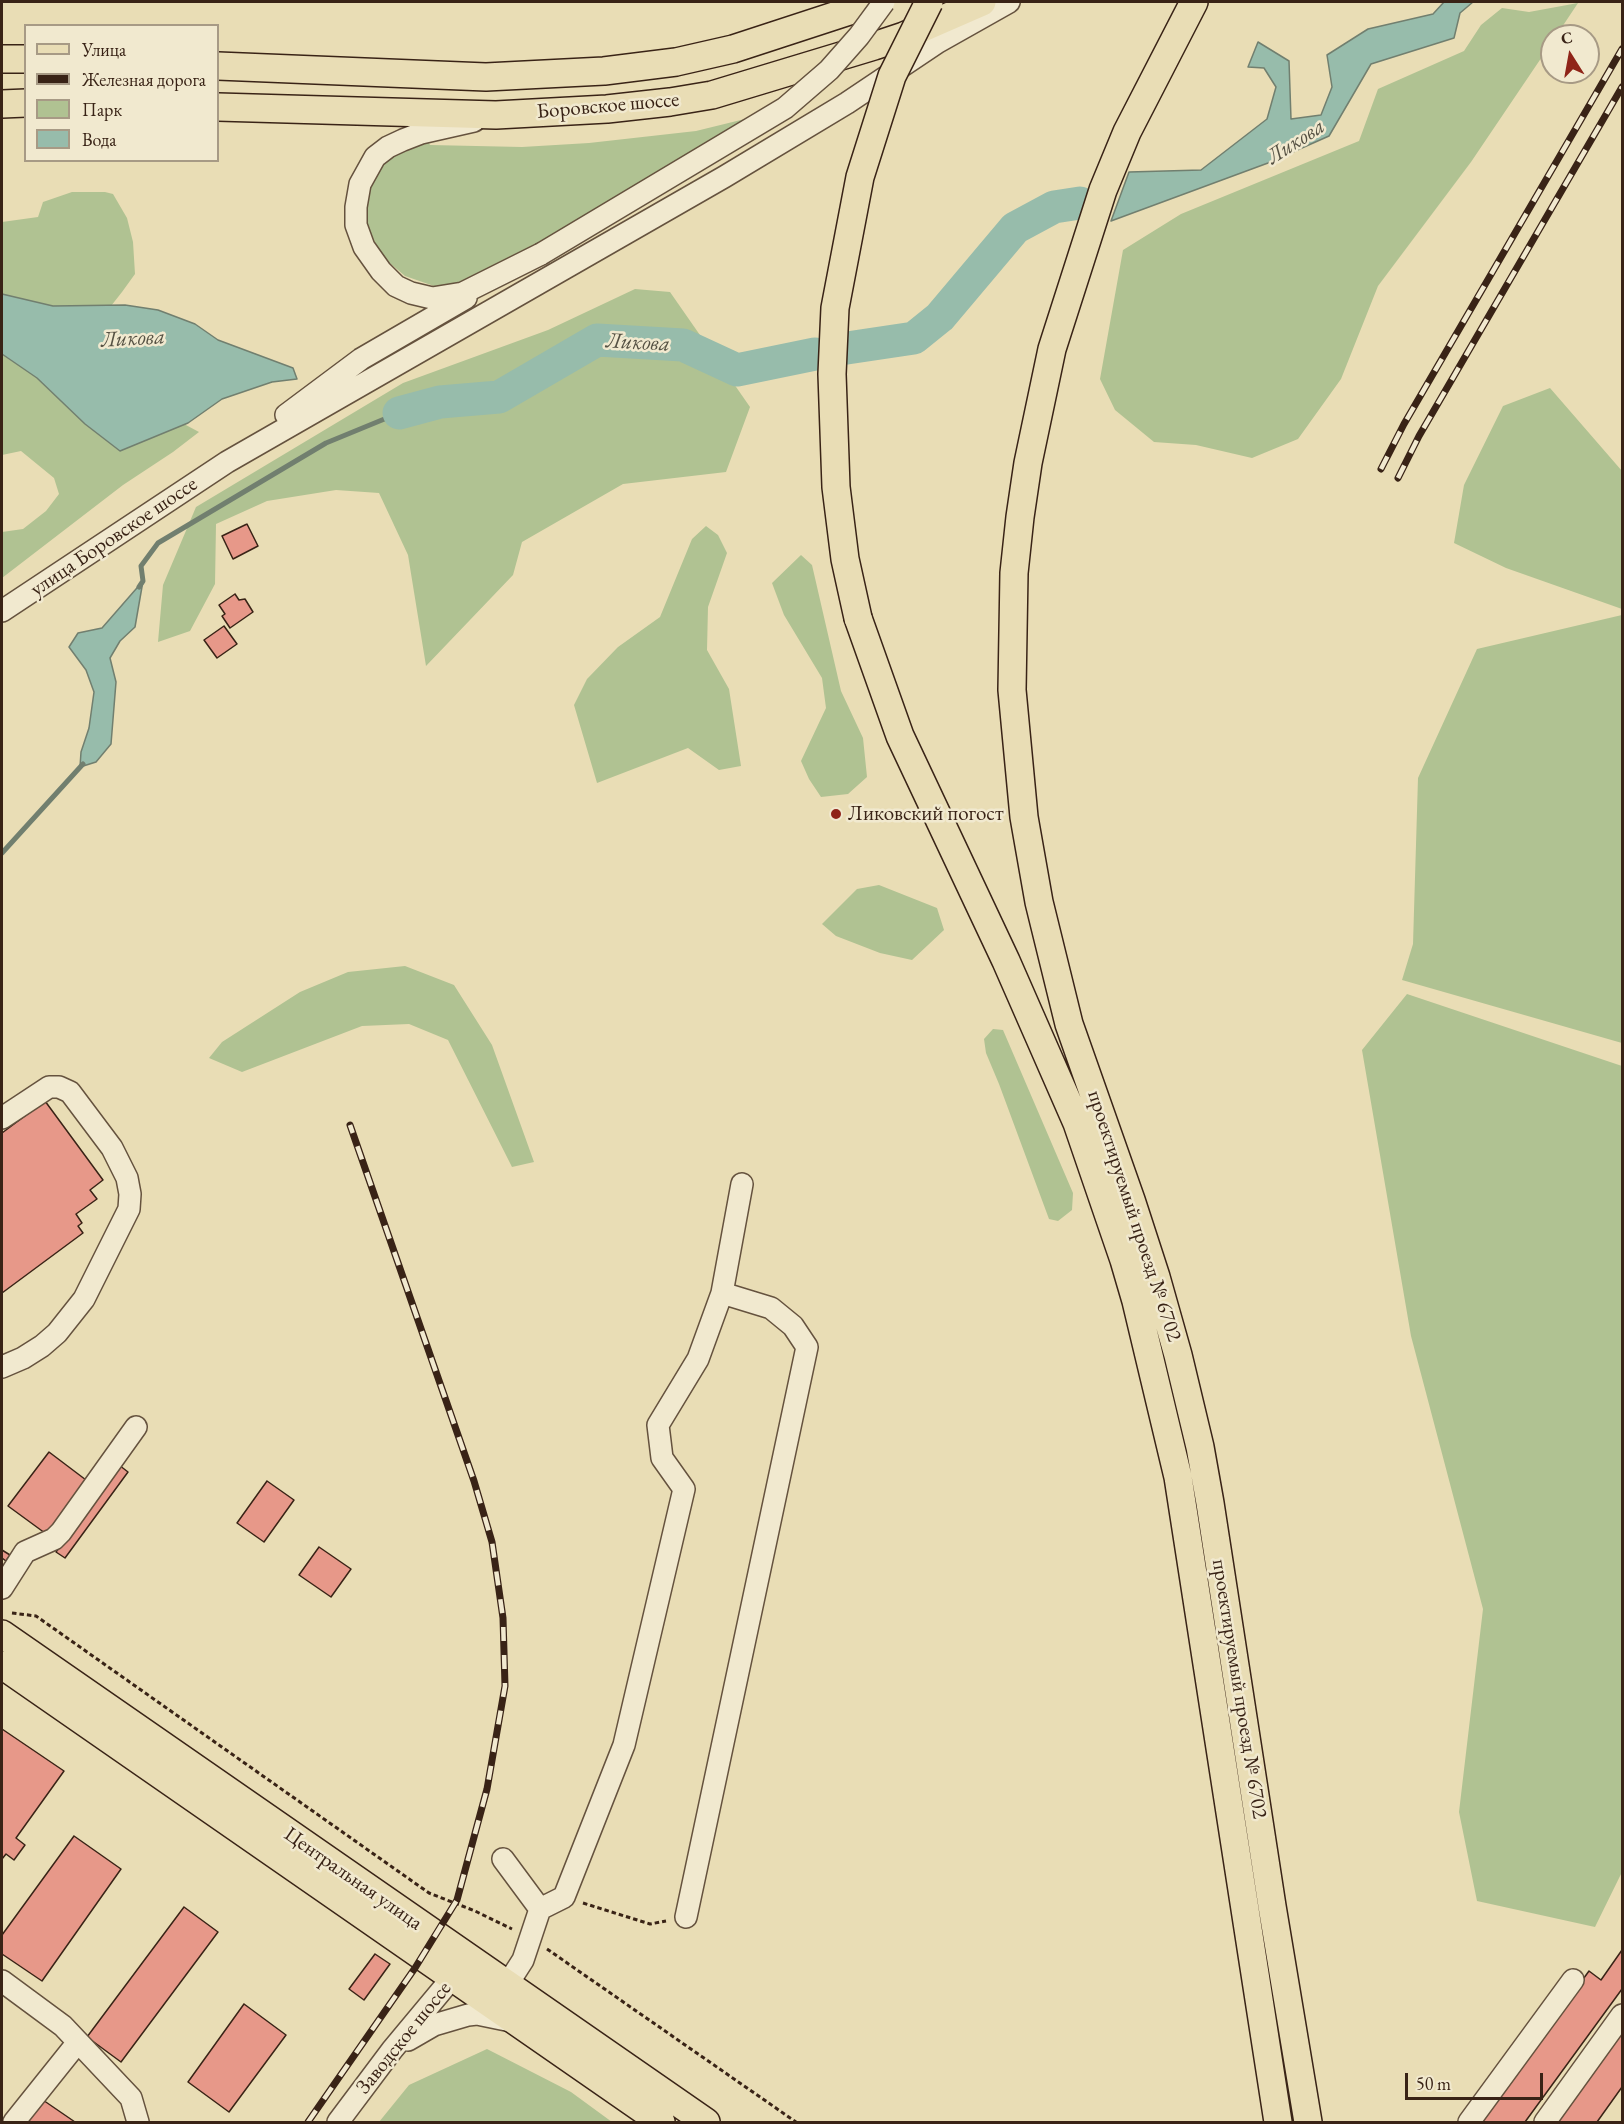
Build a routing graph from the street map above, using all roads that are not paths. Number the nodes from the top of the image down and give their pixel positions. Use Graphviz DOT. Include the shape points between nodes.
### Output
graph roads {
  1 [pos="877,2"];
  2 [pos="884,2"];
  3 [pos="929,2"];
  4 [pos="982,2"];
  5 [pos="1009,2"];
  6 [pos="1189,10"];
  7 [pos="2,59"];
  8 [pos="24,59"];
  9 [pos="219,66"];
  10 [pos="24,103"];
  11 [pos="2,104"];
  12 [pos="219,108"];
  13 [pos="496,115"];
  14 [pos="541,254"];
  15 [pos="227,462"];
  16 [pos="2,611"];
  17 [pos="2,1118"];
  18 [pos="742,1184"];
  19 [pos="722,1293"];
  20 [pos="2,1367"];
  21 [pos="136,1427"];
  22 [pos="2,1587"];
  23 [pos="4,1623"];
  24 [pos="2,1665"];
  25 [pos="503,1859"];
  26 [pos="540,1909"];
  27 [pos="686,1917"];
  28 [pos="479,1966"];
  29 [pos="452,1978"];
  30 [pos="1573,1980"];
  31 [pos="2,1981"];
  32 [pos="507,1985"];
  33 [pos="1623,2014"];
  34 [pos="515,2022"];
  35 [pos="78,2042"];
  36 [pos="392,2050"];
  37 [pos="14,2122"];
  38 [pos="138,2122"];
  39 [pos="338,2122"];
  40 [pos="661,2122"];
  41 [pos="706,2122"];
  42 [pos="1278,2122"];
  43 [pos="1308,2122"];
  44 [pos="1469,2122"];
  45 [pos="1545,2122"];
  1 -- 9 [label="main road, Боровское шоссе" via="733,49 676,62 604,71 486,77"];
  2 -- 14 [label="street, bridge" via="829,70 785,108"];
  3 -- 42 [label="main road, проектируемый проезд № 6702, bridge" via="892,76 860,177 835,308 832,374 836,486 845,559 858,618 900,736 1077,1123 1136,1301 1178,1477"];
  4 -- 13 [label="main road, Боровское шоссе" via="904,36 712,95 607,109"];
  5 -- 15 [label="street" via="938,42 847,103 724,177"];
  6 -- 43 [label="main road, проектируемый проезд № 6702" via="1128,132 1094,214 1042,391 1014,573 1012,690 1021,792 1039,902 1069,1024 1156,1277 1200,1447"];
  7 -- 8 [label="main road"];
  10 -- 11 [label="main road"];
  12 -- 13 [label="main road, Боровское шоссе"];
  13 -- 14 [label="street" via="422,133 375,157 357,194 355,216 360,237 372,260 390,280 411,293 432,298 463,293"];
  14 -- 15 [label="street" via="361,359"];
  15 -- 16 [label="street, улица Боровское шоссе"];
  17 -- 20 [label="street" via="49,1087 70,1092 112,1148 127,1178 130,1194 129,1209 84,1299 42,1346"];
  18 -- 19 [label="street"];
  19 -- 26 [label="street" via="698,1359 658,1425 662,1458 684,1489 624,1745 564,1898"];
  19 -- 27 [label="street" via="771,1308 793,1326 807,1347"];
  21 -- 22 [label="street" via="61,1532 25,1552"];
  23 -- 28 [label="main road, Центральная улица"];
  24 -- 29 [label="main road, Центральная улица"];
  25 -- 26 [label="street"];
  26 -- 32 [label="street" via="523,1960"];
  28 -- 29 [label="street, Заводское шоссе" via="464,1968"];
  28 -- 32 [label="main road, Центральная улица"];
  29 -- 34 [label="main road, Центральная улица"];
  29 -- 36 [label="street, Заводское шоссе"];
  30 -- 44 [label="street"];
  31 -- 35 [label="street" via="63,2026"];
  32 -- 41 [label="main road, Центральная улица"];
  33 -- 45 [label="street"];
  34 -- 36 [label="street" via="477,2014 456,2017 422,2031"];
  34 -- 40 [label="main road, Центральная улица"];
  35 -- 37 [label="street"];
  35 -- 38 [label="street" via="131,2098"];
  36 -- 39 [label="street, Заводское шоссе"];
}
